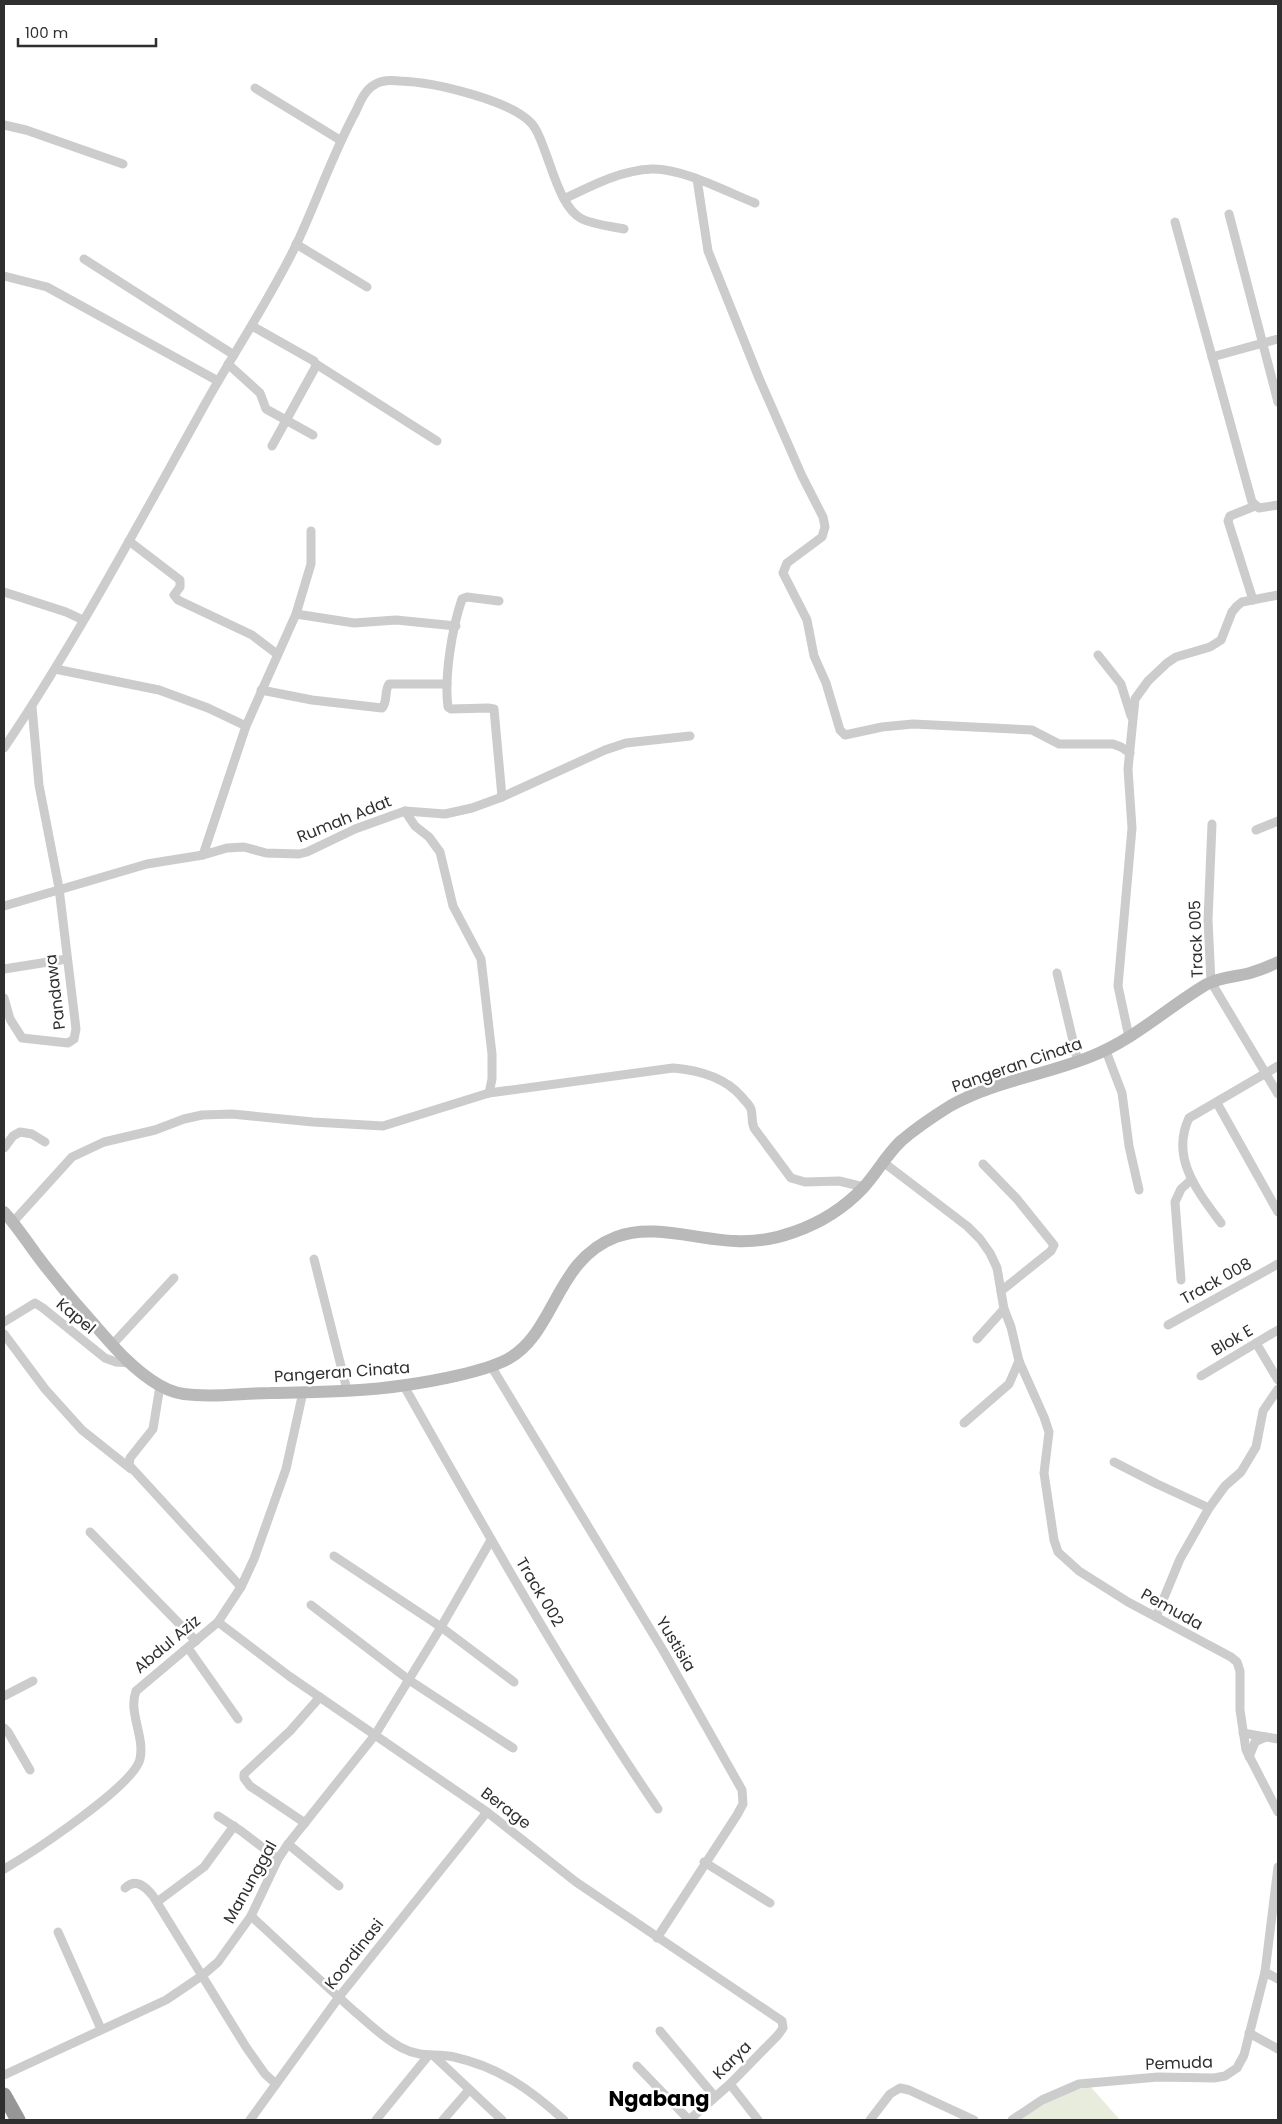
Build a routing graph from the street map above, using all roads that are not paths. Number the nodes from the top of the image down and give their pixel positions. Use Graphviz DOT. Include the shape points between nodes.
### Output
graph roads {
  1 [pos="255,88"];
  2 [pos="4,125"];
  3 [pos="340,140"];
  4 [pos="123,164"];
  5 [pos="697,180"];
  6 [pos="564,199"];
  7 [pos="755,203"];
  8 [pos="1229,214"];
  9 [pos="1175,222"];
  10 [pos="624,229"];
  11 [pos="296,244"];
  12 [pos="84,259"];
  13 [pos="4,276"];
  14 [pos="367,287"];
  15 [pos="252,326"];
  16 [pos="1278,339"];
  17 [pos="1263,344"];
  18 [pos="234,355"];
  19 [pos="1212,357"];
  20 [pos="228,364"];
  21 [pos="316,364"];
  22 [pos="218,381"];
  23 [pos="1278,402"];
  24 [pos="286,421"];
  25 [pos="313,435"];
  26 [pos="437,441"];
  27 [pos="272,446"];
  28 [pos="1278,505"];
  29 [pos="1255,506"];
  30 [pos="311,531"];
  31 [pos="129,541"];
  32 [pos="4,592"];
  33 [pos="1278,595"];
  34 [pos="1253,600"];
  35 [pos="498,601"];
  36 [pos="296,614"];
  37 [pos="83,620"];
  38 [pos="456,626"];
  39 [pos="277,654"];
  40 [pos="1098,655"];
  41 [pos="55,669"];
  42 [pos="447,684"];
  43 [pos="261,690"];
  44 [pos="32,706"];
  45 [pos="1132,719"];
  46 [pos="246,726"];
  47 [pos="690,736"];
  48 [pos="4,748"];
  49 [pos="1130,753"];
  50 [pos="502,797"];
  51 [pos="405,811"];
  52 [pos="1278,821"];
  53 [pos="1212,824"];
  54 [pos="1256,830"];
  55 [pos="203,855"];
  56 [pos="59,888"];
  57 [pos="4,906"];
  58 [pos="67,959"];
  59 [pos="1277,965"];
  60 [pos="4,969"];
  61 [pos="1057,973"];
  62 [pos="1211,982"];
  63 [pos="4,998"];
  64 [pos="1129,1037"];
  65 [pos="1106,1051"];
  66 [pos="1078,1062"];
  67 [pos="1278,1066"];
  68 [pos="1266,1073"];
  69 [pos="489,1093"];
  70 [pos="1278,1094"];
  71 [pos="1217,1102"];
  72 [pos="45,1142"];
  73 [pos="4,1148"];
  74 [pos="882,1162"];
  75 [pos="983,1164"];
  76 [pos="1191,1180"];
  77 [pos="864,1187"];
  78 [pos="1139,1190"];
  79 [pos="4,1212"];
  80 [pos="1278,1212"];
  81 [pos="14,1222"];
  82 [pos="1221,1223"];
  83 [pos="314,1259"];
  84 [pos="1278,1264"];
  85 [pos="174,1278"];
  86 [pos="1181,1280"];
  87 [pos="1001,1291"];
  88 [pos="1004,1309"];
  89 [pos="4,1322"];
  90 [pos="1168,1325"];
  91 [pos="1278,1330"];
  92 [pos="4,1334"];
  93 [pos="978,1339"];
  94 [pos="1256,1343"];
  95 [pos="112,1345"];
  96 [pos="1019,1362"];
  97 [pos="130,1363"];
  98 [pos="491,1366"];
  99 [pos="1201,1376"];
  100 [pos="1278,1380"];
  101 [pos="160,1386"];
  102 [pos="404,1386"];
  103 [pos="1278,1389"];
  104 [pos="347,1390"];
  105 [pos="303,1392"];
  106 [pos="964,1423"];
  107 [pos="1114,1462"];
  108 [pos="132,1470"];
  109 [pos="1208,1508"];
  110 [pos="90,1532"];
  111 [pos="491,1540"];
  112 [pos="334,1556"];
  113 [pos="241,1587"];
  114 [pos="311,1605"];
  115 [pos="1156,1617"];
  116 [pos="218,1622"];
  117 [pos="441,1627"];
  118 [pos="196,1641"];
  119 [pos="188,1648"];
  120 [pos="409,1680"];
  121 [pos="33,1681"];
  122 [pos="514,1682"];
  123 [pos="4,1696"];
  124 [pos="320,1697"];
  125 [pos="238,1719"];
  126 [pos="4,1728"];
  127 [pos="1243,1733"];
  128 [pos="376,1734"];
  129 [pos="1266,1737"];
  130 [pos="1278,1738"];
  131 [pos="513,1748"];
  132 [pos="1249,1757"];
  133 [pos="30,1770"];
  134 [pos="1266,1790"];
  135 [pos="1278,1793"];
  136 [pos="658,1809"];
  137 [pos="487,1812"];
  138 [pos="1278,1812"];
  139 [pos="218,1816"];
  140 [pos="305,1823"];
  141 [pos="234,1826"];
  142 [pos="288,1844"];
  143 [pos="278,1859"];
  144 [pos="704,1862"];
  145 [pos="1278,1866"];
  146 [pos="4,1870"];
  147 [pos="339,1886"];
  148 [pos="125,1888"];
  149 [pos="157,1902"];
  150 [pos="770,1903"];
  151 [pos="251,1916"];
  152 [pos="58,1932"];
  153 [pos="657,1938"];
  154 [pos="1264,1972"];
  155 [pos="203,1975"];
  156 [pos="1278,1979"];
  157 [pos="339,1997"];
  158 [pos="777,2017"];
  159 [pos="101,2029"];
  160 [pos="660,2032"];
  161 [pos="1249,2032"];
  162 [pos="1278,2049"];
  163 [pos="432,2056"];
  164 [pos="637,2066"];
  165 [pos="4,2075"];
  166 [pos="276,2084"];
  167 [pos="730,2084"];
  168 [pos="469,2090"];
  169 [pos="4,2095"];
  170 [pos="715,2097"];
  171 [pos="18,2120"];
  172 [pos="250,2120"];
  173 [pos="376,2120"];
  174 [pos="442,2120"];
  175 [pos="502,2120"];
  176 [pos="564,2120"];
  177 [pos="689,2120"];
  178 [pos="758,2120"];
  179 [pos="870,2120"];
  180 [pos="974,2120"];
  181 [pos="1012,2120"];
  1 -- 3 [label="street"];
  2 -- 4 [label="street"];
  3 -- 6 [label="street" via="374,84 401,81 453,89 478,96 530,121 539,135"];
  3 -- 11 [label="street"];
  5 -- 6 [label="street" via="652,169 604,181"];
  5 -- 7 [label="street"];
  5 -- 49 [label="street" via="708,251 763,386 825,522 822,536 787,563 783,573 807,620 814,656 840,730 845,735 913,724 1032,730 1059,744 1113,744"];
  6 -- 10 [label="street" via="579,218"];
  8 -- 17 [label="street"];
  9 -- 19 [label="street"];
  11 -- 14 [label="street"];
  11 -- 15 [label="street"];
  12 -- 18 [label="street"];
  13 -- 22 [label="street" via="48,287"];
  15 -- 18 [label="street"];
  15 -- 21 [label="street"];
  16 -- 17 [label="street"];
  17 -- 19 [label="street"];
  17 -- 23 [label="street"];
  18 -- 20 [label="street"];
  19 -- 29 [label="street"];
  20 -- 22 [label="street"];
  20 -- 24 [label="street" via="260,393 266,409"];
  21 -- 24 [label="street"];
  21 -- 26 [label="street"];
  22 -- 31 [label="street"];
  24 -- 25 [label="street"];
  24 -- 27 [label="street"];
  28 -- 29 [label="street"];
  29 -- 34 [label="street" via="1230,516 1228,521"];
  30 -- 36 [label="street" via="311,564"];
  31 -- 37 [label="street"];
  31 -- 39 [label="street" via="180,580 180,587 174,595 178,600 252,635"];
  32 -- 37 [label="street"];
  33 -- 34 [label="street"];
  34 -- 45 [label="street" via="1237,606 1216,644 1176,657 1148,681 1135,699"];
  35 -- 38 [label="street" via="464,598"];
  36 -- 38 [label="street" via="354,623 396,620"];
  36 -- 39 [label="street"];
  37 -- 41 [label="street"];
  38 -- 42 [label="street"];
  39 -- 43 [label="street"];
  40 -- 45 [label="street" via="1121,684"];
  41 -- 44 [label="street"];
  41 -- 46 [label="street" via="159,690"];
  42 -- 43 [label="street" via="389,684 382,708"];
  42 -- 50 [label="street" via="451,709 494,709"];
  43 -- 46 [label="street"];
  44 -- 48 [label="street"];
  44 -- 56 [label="street, Pandawa" via="39,785"];
  45 -- 49 [label="street"];
  46 -- 55 [label="street"];
  47 -- 50 [label="street, Rumah Adat" via="626,743"];
  49 -- 64 [label="street" via="1132,828 1118,986"];
  50 -- 51 [label="street, Rumah Adat" via="454,813"];
  51 -- 55 [label="street, Rumah Adat" via="299,854 266,854 237,847"];
  51 -- 69 [label="street" via="437,847 453,906 481,959 492,1054"];
  52 -- 54 [label="street"];
  53 -- 62 [label="street, Track 005" via="1208,920"];
  55 -- 56 [label="street, Rumah Adat" via="147,864"];
  56 -- 57 [label="street, Rumah Adat"];
  56 -- 58 [label="street, Pandawa"];
  58 -- 60 [label="street"];
  58 -- 63 [label="street, Pandawa" via="76,1029 74,1039 68,1043 24,1038 16,1032"];
  59 -- 62 [label="street, Pangeran Cinata"];
  61 -- 66 [label="street"];
  62 -- 64 [label="street, Pangeran Cinata"];
  62 -- 68 [label="street, Track 005"];
  64 -- 65 [label="street, Pangeran Cinata"];
  65 -- 66 [label="street, Pangeran Cinata"];
  65 -- 78 [label="street" via="1122,1094"];
  66 -- 74 [label="street, Pangeran Cinata" via="990,1089 949,1106 900,1142"];
  67 -- 68 [label="street"];
  68 -- 70 [label="street, Track 005"];
  68 -- 71 [label="street"];
  69 -- 77 [label="street" via="673,1068 697,1072 729,1084 748,1104 754,1128 791,1178 805,1182 839,1181"];
  69 -- 81 [label="street" via="383,1126 232,1114 193,1117 104,1142 72,1157"];
  71 -- 76 [label="street" via="1189,1118 1186,1126 1184,1160"];
  71 -- 80 [label="street"];
  72 -- 73 [label="street" via="32,1134 20,1132"];
  74 -- 77 [label="street, Pangeran Cinata"];
  74 -- 87 [label="street" via="980,1239 997,1268"];
  75 -- 87 [label="street" via="1054,1245 1051,1251"];
  76 -- 82 [label="street"];
  76 -- 86 [label="street" via="1181,1189 1175,1202"];
  77 -- 98 [label="street, Pangeran Cinata" via="837,1210 812,1225 776,1237 733,1241 646,1232 611,1239 572,1271 543,1321 520,1350"];
  79 -- 81 [label="street, Pangeran Cinata"];
  81 -- 95 [label="street, Pangeran Cinata" via="71,1298"];
  83 -- 104 [label="street"];
  84 -- 90 [label="street, Track 008"];
  85 -- 95 [label="street"];
  87 -- 88 [label="street"];
  88 -- 93 [label="street"];
  88 -- 96 [label="street"];
  89 -- 97 [label="street, Kapel" via="35,1303 104,1358"];
  91 -- 94 [label="street, Blok E"];
  92 -- 108 [label="street" via="82,1430"];
  94 -- 99 [label="street, Blok E"];
  94 -- 100 [label="street"];
  95 -- 97 [label="street, Pangeran Cinata"];
  96 -- 106 [label="street" via="1009,1384"];
  96 -- 115 [label="street, Pemuda" via="1044,1417 1049,1441 1044,1474 1058,1552 1092,1580"];
  97 -- 101 [label="street, Pangeran Cinata"];
  98 -- 102 [label="street, Pangeran Cinata"];
  98 -- 144 [label="street, Yustisia" via="739,1781 744,1798 742,1804"];
  101 -- 105 [label="street, Pangeran Cinata" via="194,1395"];
  101 -- 108 [label="street" via="153,1429 130,1458"];
  102 -- 104 [label="street, Pangeran Cinata"];
  102 -- 111 [label="street, Track 002"];
  103 -- 109 [label="street" via="1263,1411 1258,1442 1251,1456"];
  104 -- 105 [label="street, Pangeran Cinata"];
  105 -- 113 [label="street, Abdul Aziz" via="286,1469 254,1560"];
  107 -- 109 [label="street"];
  108 -- 113 [label="street"];
  109 -- 115 [label="street" via="1180,1559"];
  110 -- 118 [label="street"];
  111 -- 117 [label="street, Manunggal"];
  111 -- 136 [label="street, Track 002" via="605,1730"];
  112 -- 117 [label="street"];
  113 -- 116 [label="street, Abdul Aziz"];
  114 -- 120 [label="street"];
  115 -- 127 [label="street, Pemuda" via="1237,1662"];
  116 -- 118 [label="street, Abdul Aziz"];
  116 -- 124 [label="street, Berage"];
  117 -- 120 [label="street, Manunggal"];
  117 -- 122 [label="street"];
  118 -- 119 [label="street, Abdul Aziz"];
  119 -- 125 [label="street"];
  119 -- 146 [label="street, Abdul Aziz" via="136,1691 134,1700 140,1757 135,1771 99,1804"];
  120 -- 128 [label="street, Manunggal"];
  120 -- 131 [label="street"];
  121 -- 123 [label="street"];
  124 -- 128 [label="street, Berage"];
  124 -- 140 [label="street" via="244,1774 250,1786"];
  126 -- 133 [label="street"];
  127 -- 129 [label="street"];
  127 -- 132 [label="street, Pemuda"];
  128 -- 137 [label="street, Berage"];
  128 -- 140 [label="street, Manunggal"];
  129 -- 130 [label="street"];
  129 -- 132 [label="street" via="1255,1742"];
  132 -- 134 [label="street, Pemuda"];
  134 -- 135 [label="street"];
  134 -- 138 [label="street, Pemuda"];
  137 -- 153 [label="street, Berage" via="576,1882"];
  137 -- 157 [label="street, Koordinasi"];
  139 -- 141 [label="street"];
  140 -- 142 [label="street, Manunggal"];
  141 -- 143 [label="street"];
  141 -- 149 [label="street" via="204,1867"];
  142 -- 143 [label="street, Manunggal"];
  142 -- 147 [label="street"];
  143 -- 151 [label="street, Manunggal"];
  144 -- 150 [label="street"];
  144 -- 153 [label="street, Yustisia"];
  145 -- 154 [label="street, Pemuda"];
  148 -- 149 [label="street" via="138,1883 148,1889"];
  149 -- 155 [label="street"];
  151 -- 155 [label="street, Manunggal" via="218,1962"];
  151 -- 157 [label="street"];
  152 -- 159 [label="street"];
  153 -- 158 [label="street, Berage"];
  154 -- 156 [label="street"];
  154 -- 161 [label="street, Pemuda"];
  155 -- 159 [label="street, Manunggal" via="166,2000"];
  155 -- 166 [label="street" via="250,2053"];
  157 -- 163 [label="street" via="386,2038 405,2050"];
  157 -- 166 [label="street, Koordinasi"];
  158 -- 167 [label="street, Karya" via="784,2025 778,2035"];
  159 -- 165 [label="street, Manunggal"];
  160 -- 170 [label="street"];
  161 -- 162 [label="street"];
  161 -- 181 [label="street, Pemuda" via="1241,2063 1225,2076 1158,2077 1080,2084 1042,2100"];
  163 -- 168 [label="street"];
  163 -- 173 [label="street"];
  163 -- 176 [label="street" via="454,2057 502,2074 535,2094"];
  164 -- 177 [label="street"];
  166 -- 172 [label="street, Koordinasi"];
  167 -- 170 [label="street, Karya"];
  167 -- 178 [label="street"];
  168 -- 174 [label="street"];
  168 -- 175 [label="street"];
  169 -- 171 [label="highway"];
  170 -- 177 [label="street, Karya"];
  179 -- 180 [label="street" via="890,2094 900,2088"];
}
